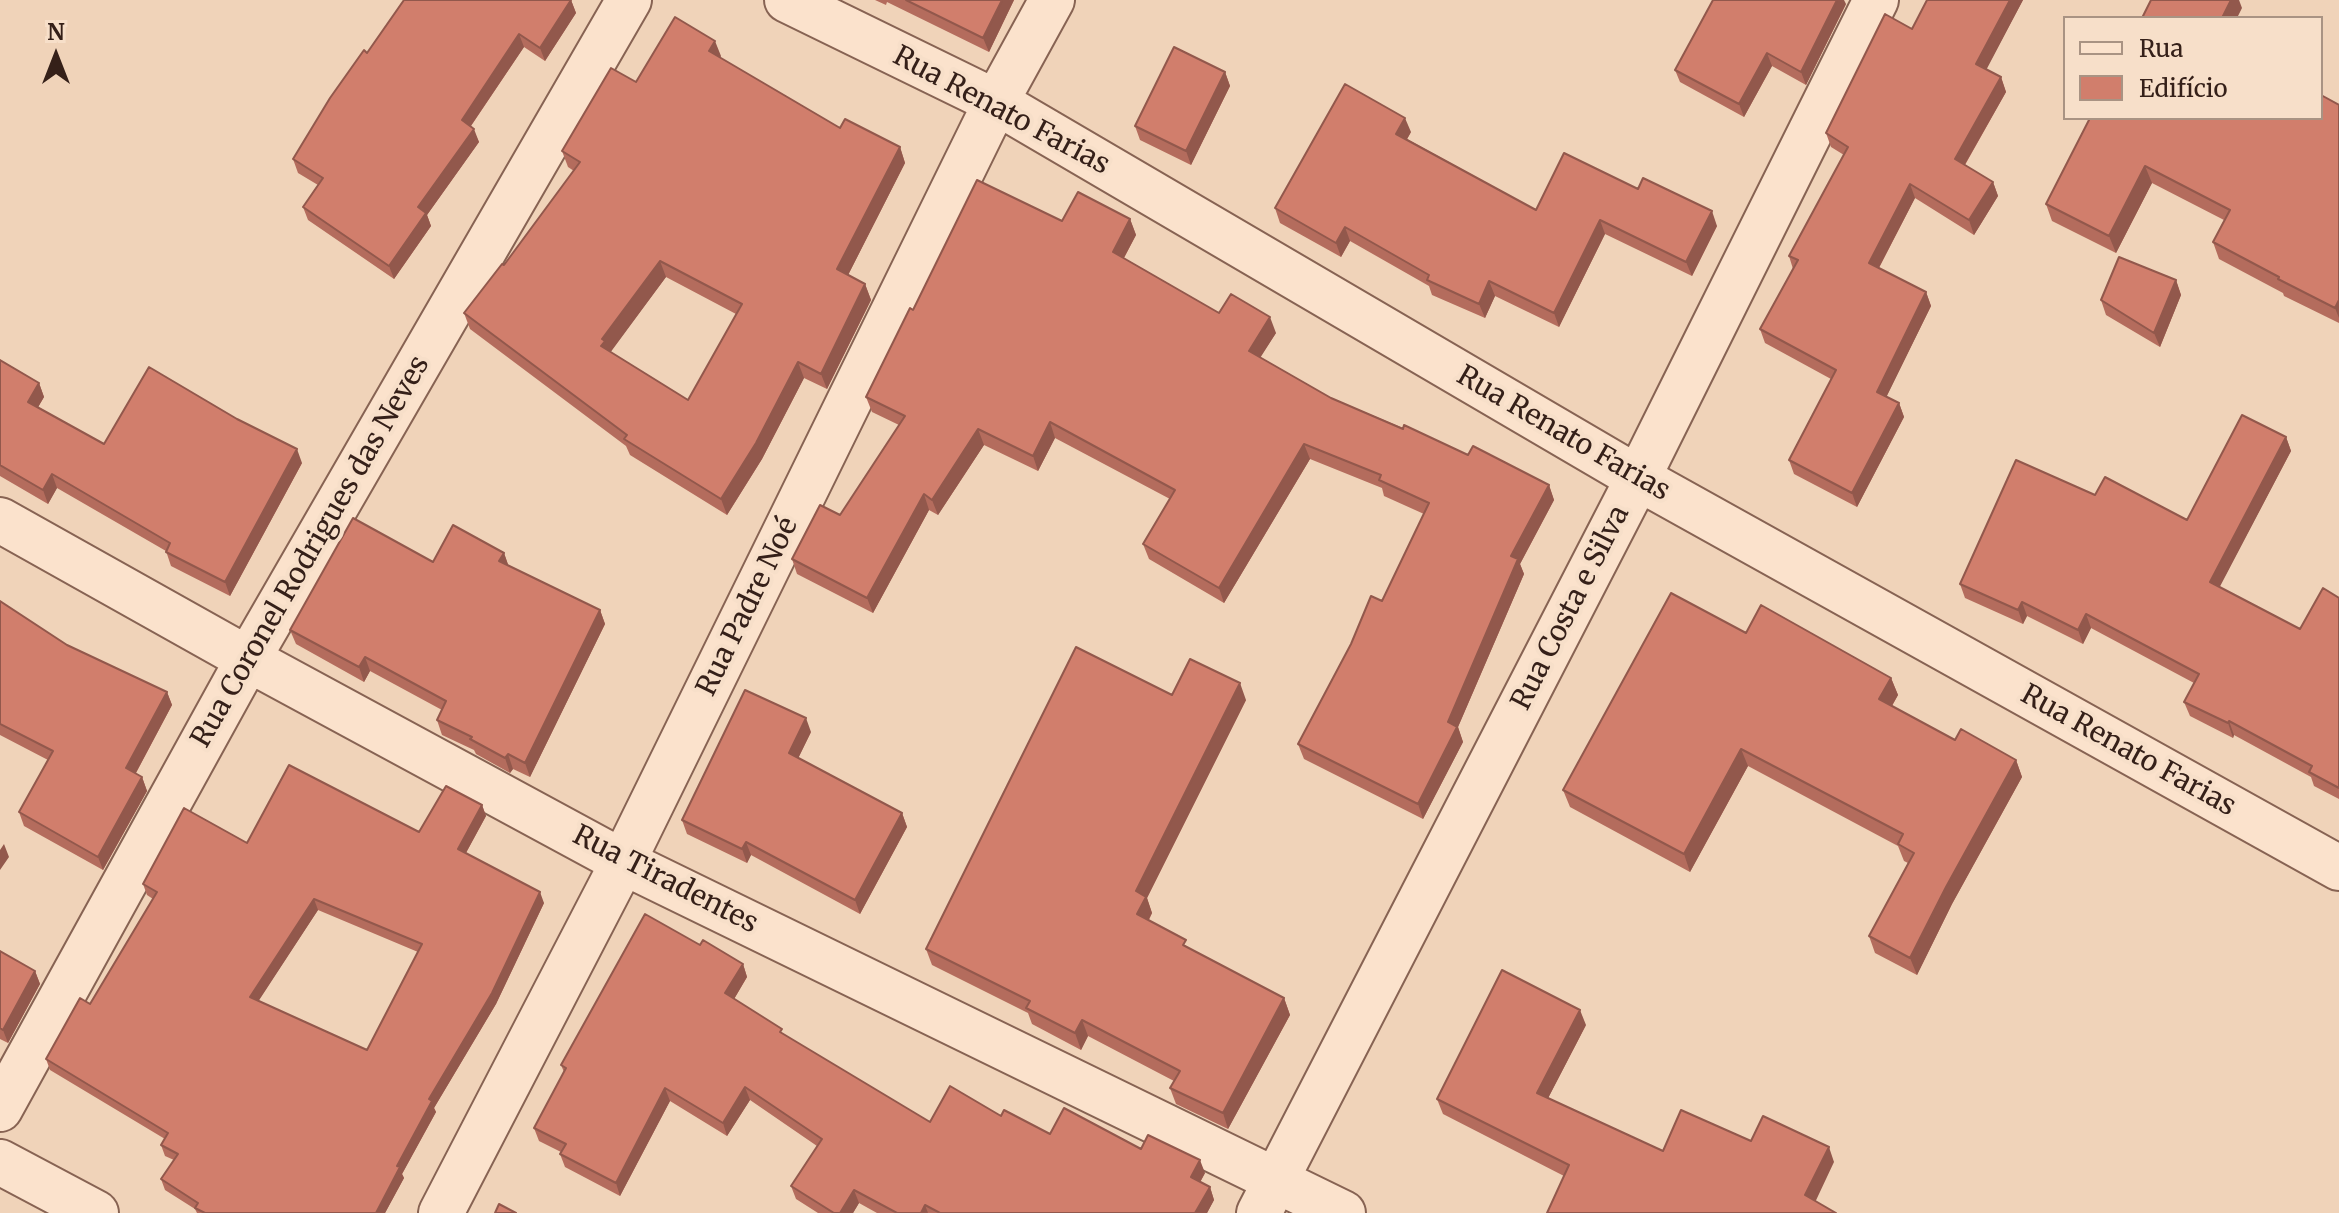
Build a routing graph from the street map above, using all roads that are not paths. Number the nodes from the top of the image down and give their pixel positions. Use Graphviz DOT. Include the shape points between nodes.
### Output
graph roads {
  1 [pos="629,0"];
  2 [pos="787,0"];
  3 [pos="1052,0"];
  4 [pos="1876,0"];
  5 [pos="996,102"];
  6 [pos="1638,478"];
  7 [pos="0,520"];
  8 [pos="248,659"];
  9 [pos="623,862"];
  10 [pos="2339,868"];
  11 [pos="0,1109"];
  12 [pos="0,1162"];
  13 [pos="1268,1196"];
  14 [pos="96,1213"];
  15 [pos="441,1213"];
  16 [pos="1343,1213"];
  1 -- 8 [label="street, Rua Coronel Rodrigues das Neves"];
  2 -- 5 [label="street, Rua Renato Farias"];
  3 -- 5 [label="street, Rua Padre Noé"];
  4 -- 6 [label="street, Rua Costa e Silva"];
  5 -- 6 [label="street, Rua Renato Farias"];
  5 -- 9 [label="street, Rua Padre Noé"];
  6 -- 10 [label="street, Rua Renato Farias"];
  6 -- 13 [label="street, Rua Costa e Silva"];
  7 -- 8 [label="street, Rua Tiradentes"];
  8 -- 9 [label="street, Rua Tiradentes"];
  8 -- 11 [label="street, Rua Coronel Rodrigues das Neves"];
  9 -- 13 [label="street, Rua Tiradentes"];
  9 -- 15 [label="street, Rua Padre Noé"];
  12 -- 14 [label="street"];
  13 -- 16 [label="street, Rua Tiradentes"];
}
